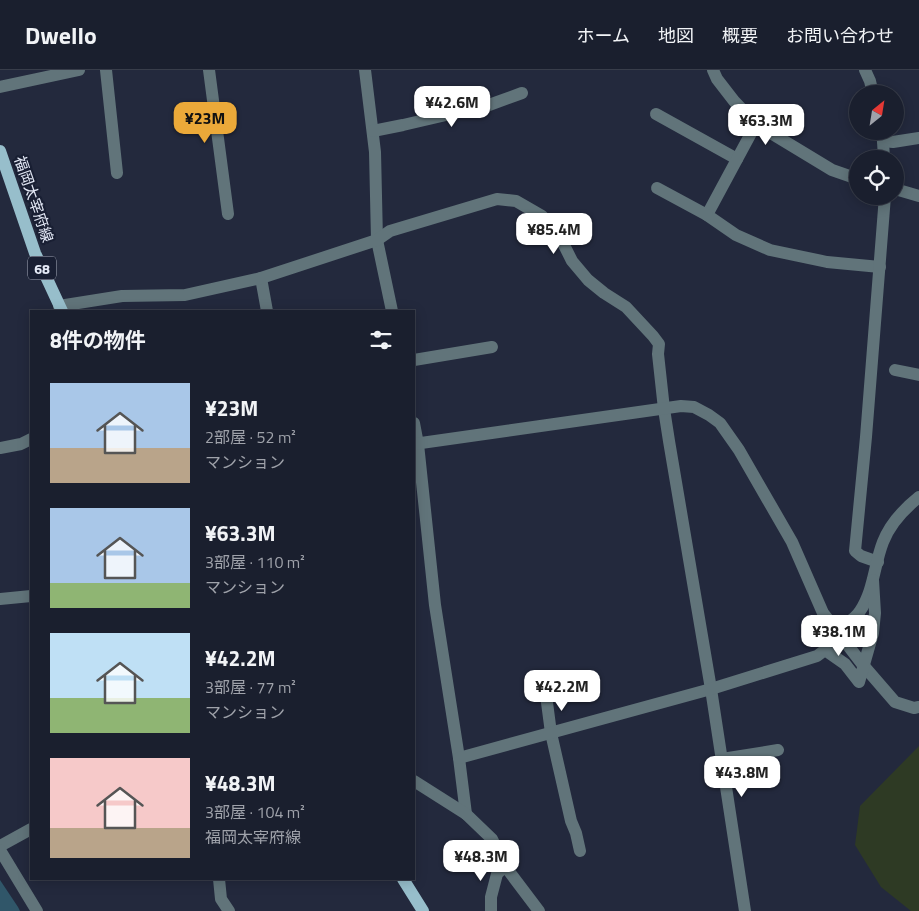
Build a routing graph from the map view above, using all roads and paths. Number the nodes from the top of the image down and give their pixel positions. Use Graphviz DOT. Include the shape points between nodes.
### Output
graph roads {
  1 [pos="79,70"];
  2 [pos="106,70"];
  3 [pos="209,70"];
  4 [pos="365,70"];
  5 [pos="713,70"];
  6 [pos="865,70"];
  7 [pos="871,85"];
  8 [pos="0,87"];
  9 [pos="522,93"];
  10 [pos="656,114"];
  11 [pos="756,124"];
  12 [pos="373,131"];
  13 [pos="919,138"];
  14 [pos="889,140"];
  15 [pos="0,151"];
  16 [pos="737,159"];
  17 [pos="116,173"];
  18 [pos="849,176"];
  19 [pos="658,188"];
  20 [pos="904,192"];
  21 [pos="919,196"];
  22 [pos="884,205"];
  23 [pos="228,214"];
  24 [pos="707,214"];
  25 [pos="377,240"];
  26 [pos="880,267"];
  27 [pos="261,278"];
  28 [pos="60,309"];
  29 [pos="267,310"];
  30 [pos="392,310"];
  31 [pos="492,347"];
  32 [pos="415,360"];
  33 [pos="895,370"];
  34 [pos="919,375"];
  35 [pos="664,409"];
  36 [pos="30,440"];
  37 [pos="416,444"];
  38 [pos="0,448"];
  39 [pos="919,497"];
  40 [pos="878,562"];
  41 [pos="874,580"];
  42 [pos="30,596"];
  43 [pos="0,599"];
  44 [pos="837,631"];
  45 [pos="864,666"];
  46 [pos="711,689"];
  47 [pos="546,696"];
  48 [pos="919,707"];
  49 [pos="551,733"];
  50 [pos="778,750"];
  51 [pos="459,758"];
  52 [pos="722,759"];
  53 [pos="415,782"];
  54 [pos="466,814"];
  55 [pos="30,830"];
  56 [pos="0,848"];
  57 [pos="580,851"];
  58 [pos="504,866"];
  59 [pos="219,880"];
  60 [pos="404,880"];
  61 [pos="37,911"];
  62 [pos="230,911"];
  63 [pos="423,911"];
  64 [pos="491,911"];
  65 [pos="539,911"];
  66 [pos="745,911"];
  1 -- 8 [label="street"];
  2 -- 17 [label="street"];
  3 -- 23 [label="street"];
  4 -- 12 [label="street"];
  5 -- 11 [label="street" via="734,101"];
  6 -- 7 [label="street"];
  9 -- 12 [label="street" via="489,105"];
  10 -- 16 [label="street"];
  11 -- 16 [label="street"];
  11 -- 18 [label="street" via="832,170"];
  12 -- 25 [label="street"];
  13 -- 14 [label="street"];
  15 -- 28 [label="main road, 福岡太宰府線 / 68" via="32,245"];
  16 -- 24 [label="street"];
  19 -- 24 [label="street"];
  20 -- 21 [label="street"];
  22 -- 26 [label="street"];
  24 -- 26 [label="street" via="736,235 770,250 828,262"];
  25 -- 27 [label="street"];
  25 -- 30 [label="street"];
  25 -- 35 [label="street" via="390,231 496,199 516,201 542,216 557,231 572,261 588,280 626,307 659,344"];
  26 -- 40 [label="street" via="856,551"];
  27 -- 28 [label="street" via="185,295 122,296"];
  27 -- 29 [label="street"];
  31 -- 32 [label="street"];
  33 -- 34 [label="street"];
  35 -- 37 [label="street"];
  35 -- 44 [label="street" via="694,407 720,423 792,542 823,613"];
  35 -- 46 [label="street"];
  36 -- 38 [label="street"];
  37 -- 51 [label="street" via="435,606"];
  39 -- 40 [label="street" via="889,529"];
  40 -- 41 [label="street"];
  41 -- 44 [label="street" via="860,613"];
  41 -- 45 [label="street" via="873,633"];
  42 -- 43 [label="street"];
  44 -- 45 [label="street"];
  45 -- 46 [label="street" via="859,682 845,664 825,650 817,656"];
  45 -- 48 [label="street" via="895,702"];
  46 -- 49 [label="street"];
  46 -- 52 [label="street"];
  47 -- 49 [label="street"];
  49 -- 51 [label="street"];
  49 -- 57 [label="street"];
  50 -- 52 [label="street"];
  51 -- 54 [label="street"];
  52 -- 66 [label="street"];
  53 -- 54 [label="street"];
  54 -- 58 [label="street" via="492,839"];
  55 -- 56 [label="street"];
  56 -- 61 [label="street"];
  58 -- 64 [label="street" via="497,874"];
  58 -- 65 [label="street"];
  59 -- 62 [label="street" via="221,899"];
  60 -- 63 [label="main road"];
}
